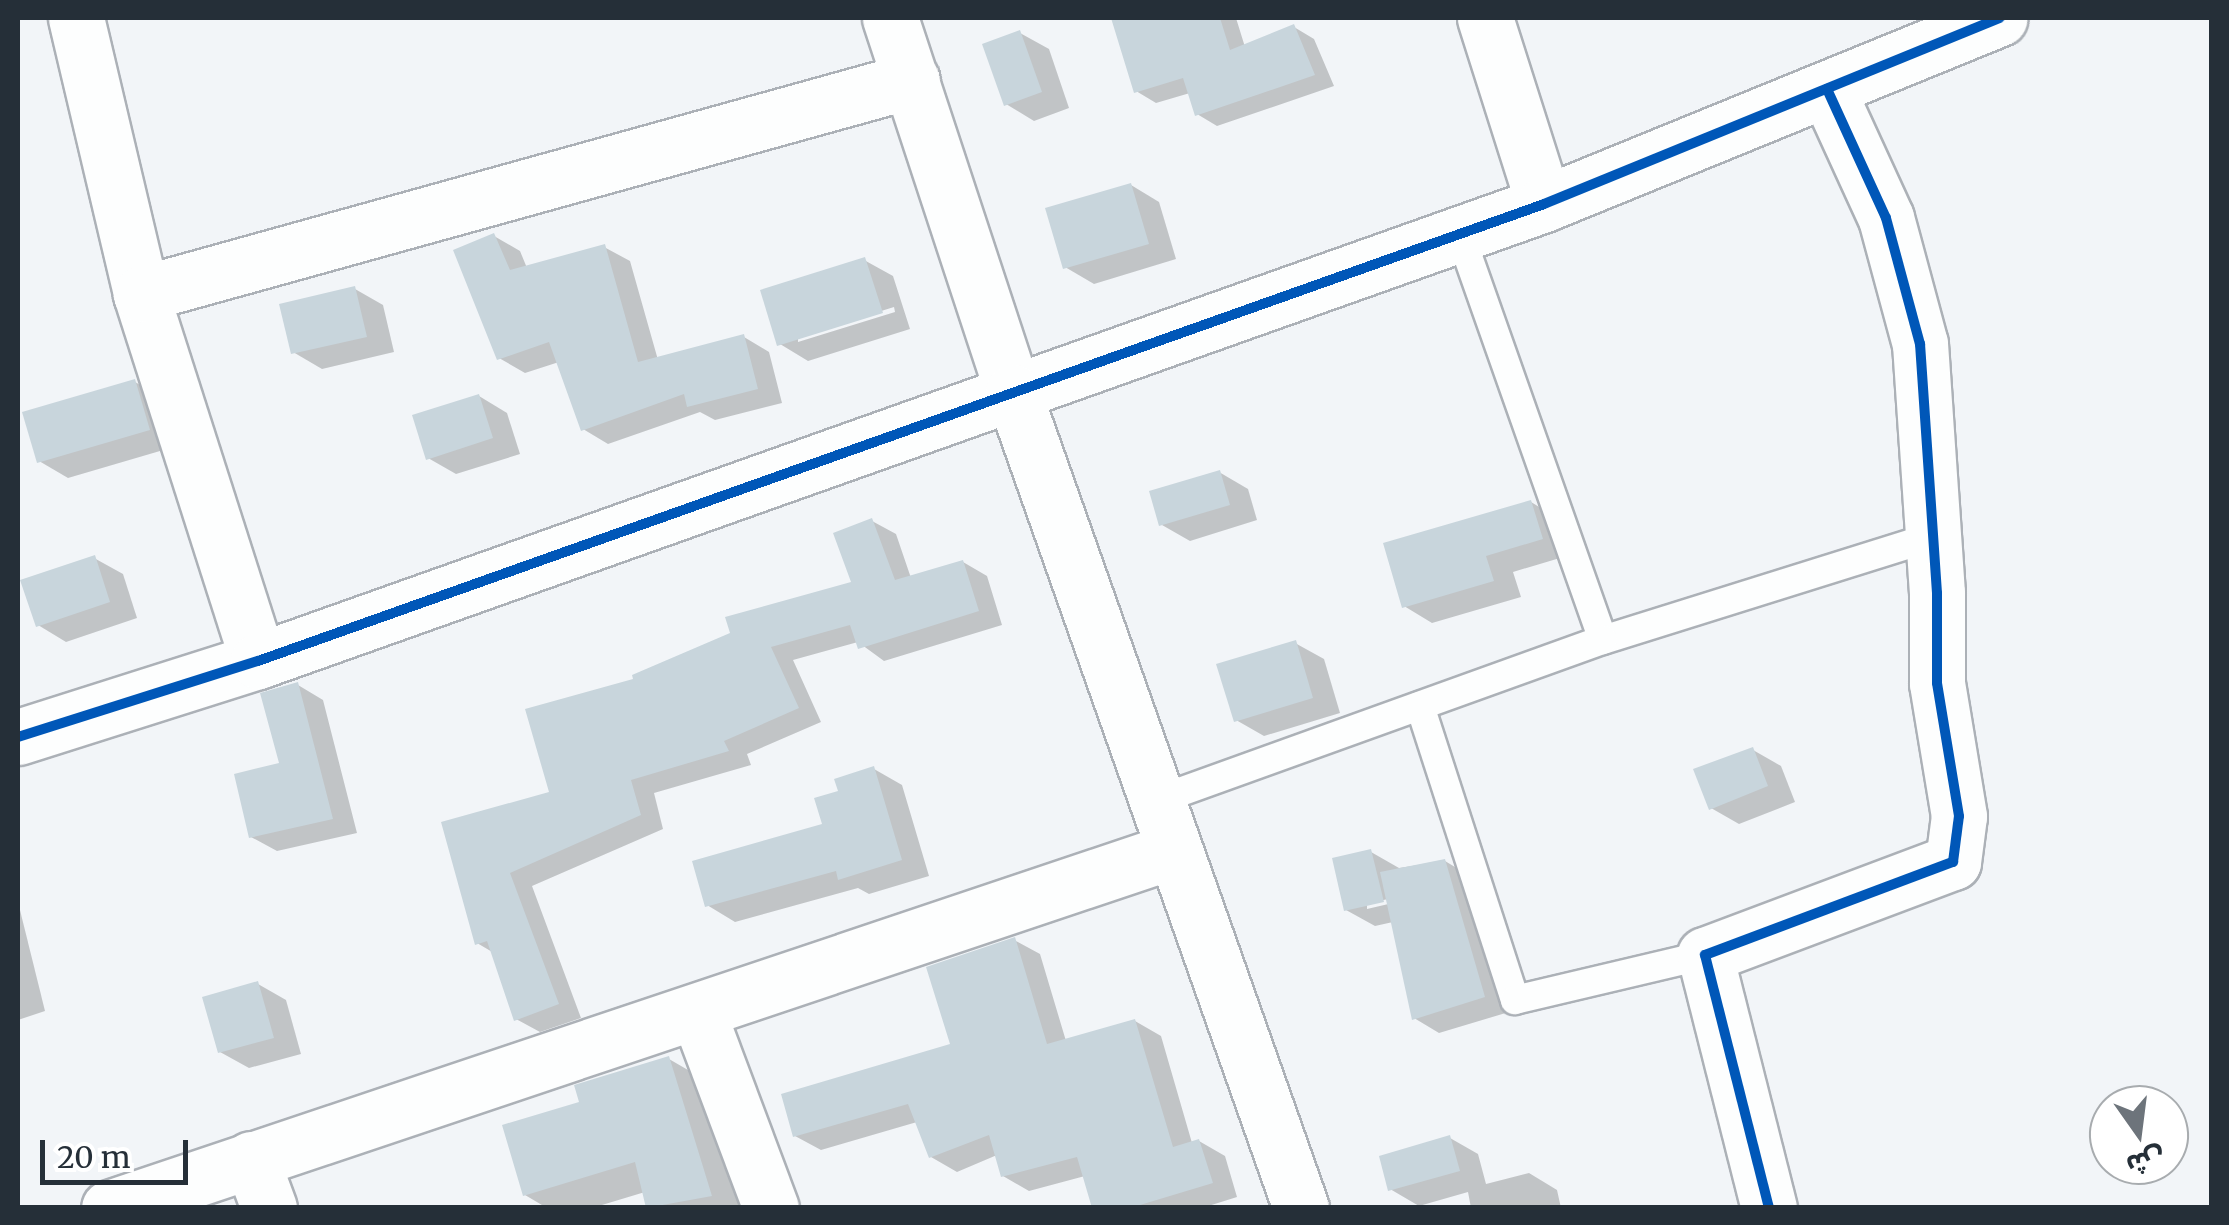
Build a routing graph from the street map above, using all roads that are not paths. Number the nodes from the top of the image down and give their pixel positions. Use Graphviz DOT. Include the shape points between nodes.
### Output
graph roads {
  1 [pos="76,18"];
  2 [pos="890,18"];
  3 [pos="1485,18"];
  4 [pos="2000,18"];
  5 [pos="912,80"];
  6 [pos="1827,89"];
  7 [pos="1544,204"];
  8 [pos="1460,234"];
  9 [pos="141,294"];
  10 [pos="1013,392"];
  11 [pos="1934,536"];
  12 [pos="1603,640"];
  13 [pos="258,661"];
  14 [pos="1420,706"];
  15 [pos="18,737"];
  16 [pos="1164,826"];
  17 [pos="1705,955"];
  18 [pos="698,1013"];
  19 [pos="260,1183"];
  20 [pos="108,1208"];
  21 [pos="771,1208"];
  22 [pos="1301,1208"];
  23 [pos="1769,1208"];
  1 -- 9 [label="street"];
  2 -- 5 [label="street"];
  3 -- 7 [label="street"];
  4 -- 6 [label="street"];
  5 -- 9 [label="street"];
  5 -- 10 [label="street"];
  6 -- 7 [label="street"];
  6 -- 11 [label="street" via="1886,218 1920,344"];
  7 -- 8 [label="street"];
  8 -- 10 [label="street"];
  8 -- 12 [label="lane"];
  9 -- 13 [label="street"];
  10 -- 13 [label="street"];
  10 -- 16 [label="street"];
  11 -- 12 [label="lane"];
  11 -- 17 [label="street" via="1937,684 1958,816 1953,862"];
  12 -- 14 [label="lane"];
  13 -- 15 [label="street"];
  14 -- 16 [label="lane"];
  14 -- 17 [label="lane" via="1516,1000"];
  16 -- 18 [label="street"];
  16 -- 22 [label="street"];
  17 -- 23 [label="street"];
  18 -- 19 [label="street"];
  18 -- 21 [label="street"];
  19 -- 20 [label="street"];
}
